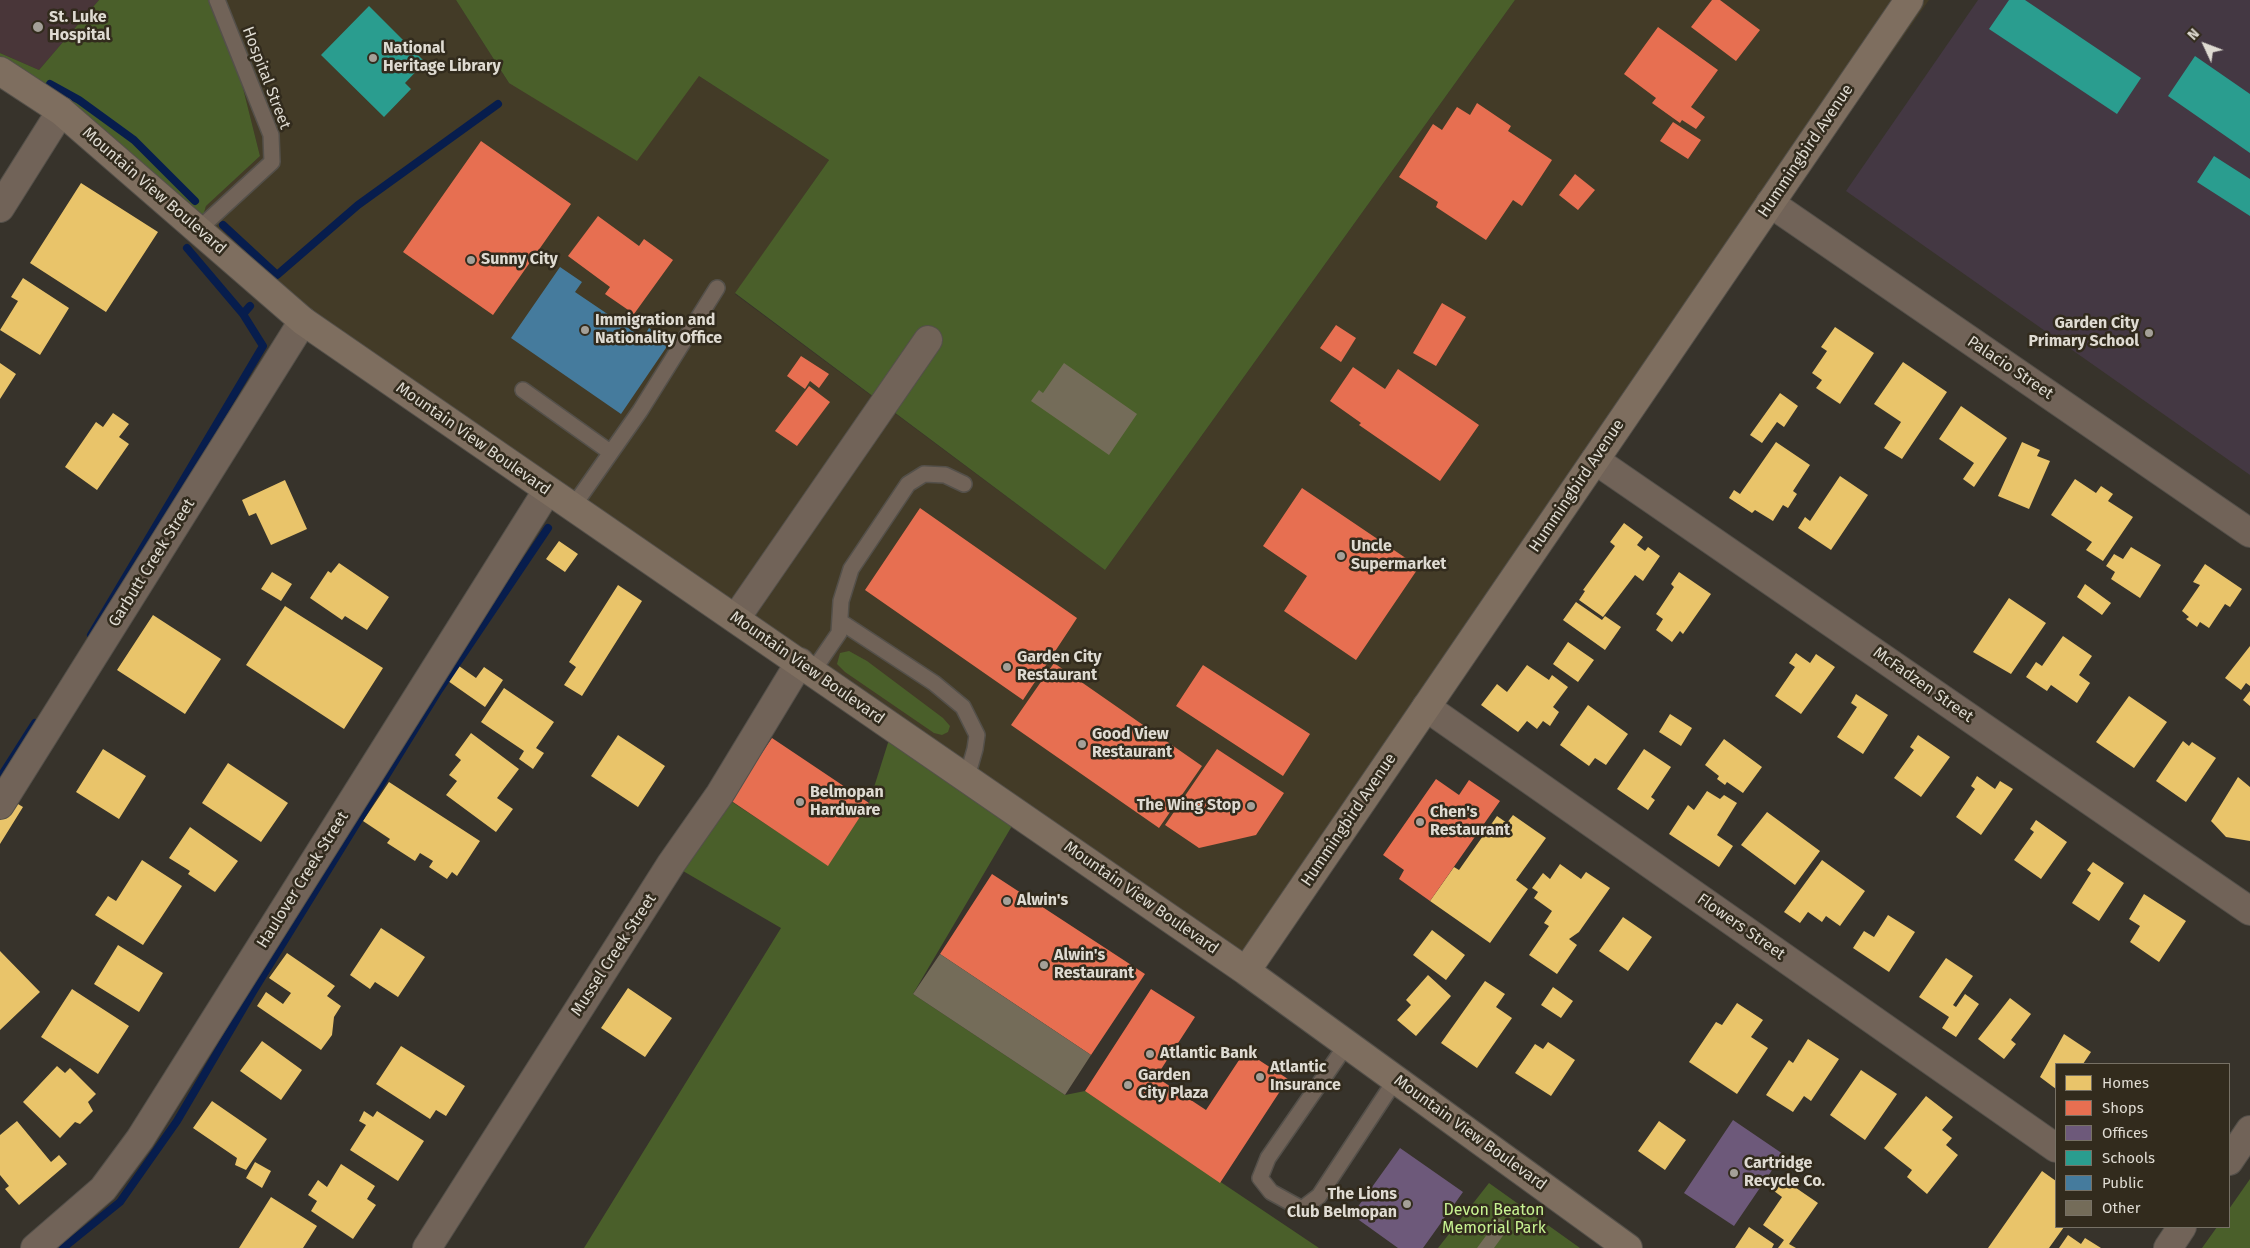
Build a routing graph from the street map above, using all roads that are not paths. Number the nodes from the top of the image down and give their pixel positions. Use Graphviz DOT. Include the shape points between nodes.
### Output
graph roads {
  1 [pos="217,0"];
  2 [pos="1908,0"];
  3 [pos="0,71"];
  4 [pos="61,112"];
  5 [pos="1770,203"];
  6 [pos="0,208"];
  7 [pos="199,229"];
  8 [pos="717,288"];
  9 [pos="304,320"];
  10 [pos="928,340"];
  11 [pos="523,390"];
  12 [pos="610,452"];
  13 [pos="1595,460"];
  14 [pos="964,484"];
  15 [pos="547,491"];
  16 [pos="572,508"];
  17 [pos="2250,533"];
  18 [pos="736,618"];
  19 [pos="841,622"];
  20 [pos="807,667"];
  21 [pos="1426,707"];
  22 [pos="967,778"];
  23 [pos="0,804"];
  24 [pos="2250,911"];
  25 [pos="1246,971"];
  26 [pos="1347,1044"];
  27 [pos="1396,1079"];
  28 [pos="2250,1130"];
  29 [pos="2055,1147"];
  30 [pos="2230,1160"];
  31 [pos="35,1248"];
  32 [pos="427,1248"];
  33 [pos="1628,1248"];
  1 -- 7 [label="lane, Hospital Street" via="271,135 272,162"];
  2 -- 5 [label="street, Hummingbird Avenue"];
  3 -- 4 [label="street, Mountain View Boulevard"];
  4 -- 6 [label="street"];
  4 -- 7 [label="street, Mountain View Boulevard"];
  5 -- 13 [label="street, Hummingbird Avenue"];
  5 -- 17 [label="street, Palacio Street"];
  7 -- 9 [label="street, Mountain View Boulevard"];
  8 -- 12 [label="lane" via="640,411"];
  9 -- 15 [label="street, Mountain View Boulevard"];
  9 -- 23 [label="street, Garbutt Creek Street"];
  10 -- 18 [label="street"];
  11 -- 12 [label="lane"];
  12 -- 16 [label="lane"];
  13 -- 21 [label="street, Hummingbird Avenue"];
  13 -- 24 [label="street, McFadzen Street"];
  14 -- 19 [label="lane" via="945,475 924,474 908,484 850,569 841,601"];
  15 -- 16 [label="street, Mountain View Boulevard"];
  15 -- 31 [label="street, Haulover Creek Street" via="140,1139 103,1189"];
  16 -- 18 [label="street, Mountain View Boulevard"];
  18 -- 20 [label="street, Mountain View Boulevard"];
  19 -- 20 [label="lane" via="839,633"];
  19 -- 22 [label="lane" via="934,683 963,707 977,735"];
  20 -- 22 [label="street, Mountain View Boulevard"];
  20 -- 32 [label="street, Mussel Creek Street" via="671,864"];
  21 -- 25 [label="street, Hummingbird Avenue"];
  21 -- 29 [label="street, Flowers Street"];
  22 -- 25 [label="street, Mountain View Boulevard"];
  25 -- 26 [label="street, Mountain View Boulevard"];
  26 -- 27 [label="street, Mountain View Boulevard"];
  26 -- 27 [label="lane" via="1268,1158 1260,1178 1271,1192 1302,1209 1319,1196"];
  27 -- 33 [label="street, Mountain View Boulevard"];
  28 -- 30 [label="street"];
}
